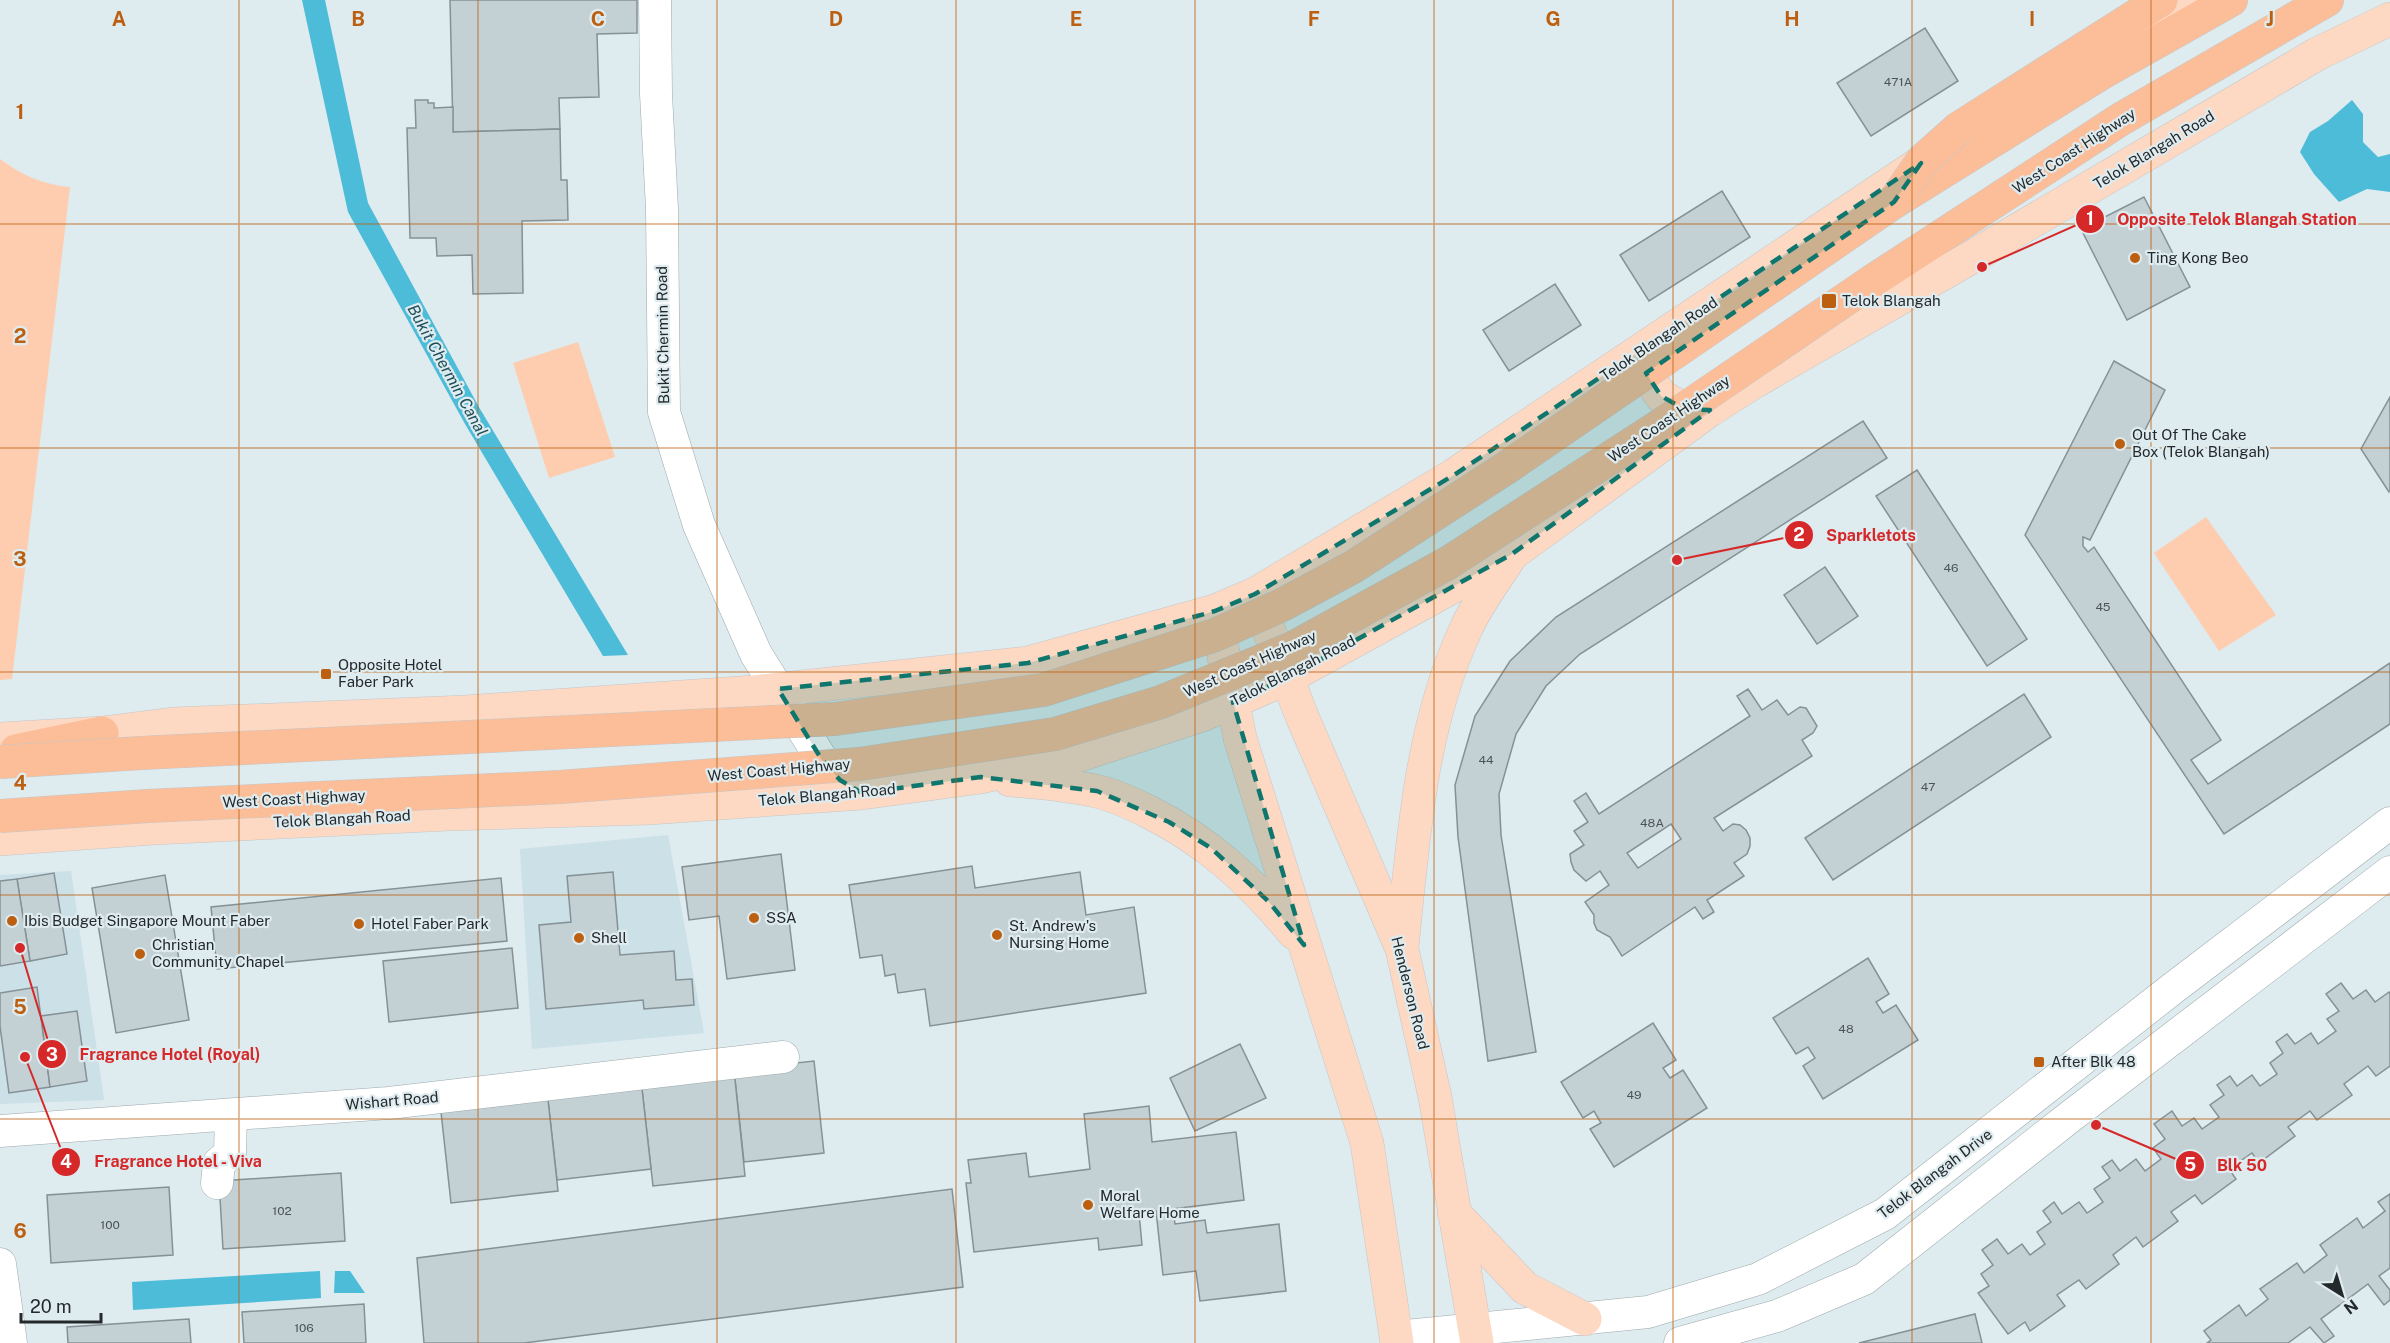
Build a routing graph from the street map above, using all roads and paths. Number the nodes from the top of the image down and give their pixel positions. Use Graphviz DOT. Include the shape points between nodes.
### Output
graph roads {
  1 [pos="655,0"];
  2 [pos="2161,0"];
  3 [pos="2191,0"];
  4 [pos="2231,0"];
  5 [pos="2327,0"];
  6 [pos="2390,19"];
  7 [pos="1894,202"];
  8 [pos="1645,349"];
  9 [pos="1710,410"];
  10 [pos="1512,554"];
  11 [pos="1255,594"];
  12 [pos="1215,611"];
  13 [pos="1287,678"];
  14 [pos="778,689"];
  15 [pos="1233,702"];
  16 [pos="102,733"];
  17 [pos="0,739"];
  18 [pos="0,754"];
  19 [pos="0,762"];
  20 [pos="981,777"];
  21 [pos="862,793"];
  22 [pos="0,816"];
  23 [pos="2390,823"];
  24 [pos="0,839"];
  25 [pos="2390,872"];
  26 [pos="1304,945"];
  27 [pos="1402,948"];
  28 [pos="783,1057"];
  29 [pos="217,1116"];
  30 [pos="0,1131"];
  31 [pos="218,1173"];
  32 [pos="1454,1213"];
  33 [pos="0,1264"];
  34 [pos="1585,1318"];
  35 [pos="1477,1336"];
  36 [pos="1397,1340"];
  37 [pos="11,1343"];
  38 [pos="1680,1343"];
  1 -- 14 [label="street, Bukit Chermin Road" via="664,412 699,525 756,654"];
  2 -- 7 [label="highway, bridge" via="1959,128 1923,160"];
  3 -- 8 [label="main road, Telok Blangah Road" via="1979,124"];
  4 -- 7 [label="highway" via="2100,74"];
  5 -- 22 [label="highway, West Coast Highway, bridge" via="2121,119 1448,563 1293,648 1161,702 1055,734 860,764 560,787"];
  6 -- 9 [label="main road, Telok Blangah Road" via="2317,54"];
  7 -- 19 [label="highway, bridge" via="1506,468 1353,567 1215,635 1043,690 835,719"];
  8 -- 9 [label="main road" via="1647,375 1661,396 1684,409"];
  8 -- 11 [label="main road, Telok Blangah Road" via="1454,475"];
  9 -- 10 [label="main road, Telok Blangah Road"];
  10 -- 13 [label="main road, Telok Blangah Road"];
  10 -- 27 [label="main road" via="1465,630 1434,717 1416,818"];
  11 -- 12 [label="main road, Telok Blangah Road"];
  11 -- 13 [label="main road, Henderson Road"];
  12 -- 14 [label="main road, Telok Blangah Road" via="1028,663"];
  12 -- 15 [label="main road"];
  13 -- 15 [label="main road, Telok Blangah Road"];
  13 -- 27 [label="main road, Henderson Road"];
  14 -- 16 [label="main road, Telok Blangah Road" via="465,712 173,724"];
  14 -- 21 [label="street, Bukit Chermin Road" via="822,760 840,780"];
  15 -- 20 [label="main road, Telok Blangah Road" via="1080,755"];
  15 -- 26 [label="main road" via="1240,738"];
  16 -- 17 [label="main road, Telok Blangah Road"];
  16 -- 18 [label="highway"];
  20 -- 21 [label="main road, Telok Blangah Road"];
  20 -- 26 [label="main road" via="1097,791 1169,822 1211,848 1269,902"];
  21 -- 24 [label="main road, Telok Blangah Road" via="649,808 154,828"];
  23 -- 34 [label="street, Telok Blangah Drive" via="1886,1214 1758,1279 1648,1312"];
  25 -- 38 [label="street" via="1864,1279 1777,1316"];
  26 -- 36 [label="main road" via="1367,1143"];
  27 -- 32 [label="main road, Henderson Road" via="1435,1096"];
  28 -- 29 [label="street, Wishart Road" via="389,1103"];
  29 -- 30 [label="street, Wishart Road"];
  29 -- 31 [label="street" via="230,1154"];
  32 -- 34 [label="main road" via="1525,1288"];
  32 -- 35 [label="main road, Henderson Road"];
  33 -- 37 [label="street"];
  34 -- 35 [label="street, Telok Blangah Drive"];
  35 -- 36 [label="street, Telok Blangah Drive"];
}
